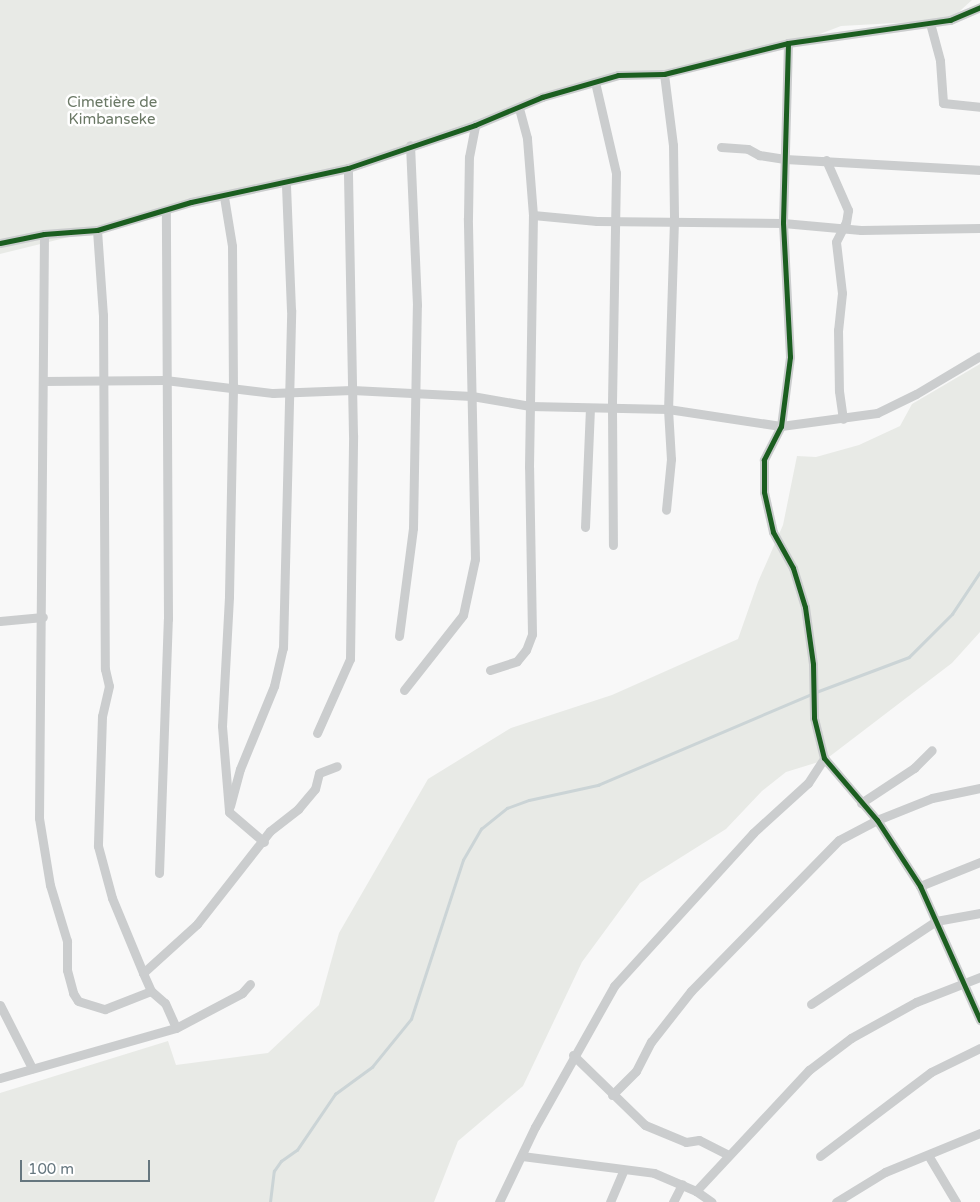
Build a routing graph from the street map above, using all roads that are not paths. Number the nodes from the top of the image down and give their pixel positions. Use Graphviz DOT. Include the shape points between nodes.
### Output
graph roads {
  1 [pos="980,7"];
  2 [pos="930,23"];
  3 [pos="788,43"];
  4 [pos="664,74"];
  5 [pos="595,82"];
  6 [pos="980,107"];
  7 [pos="518,108"];
  8 [pos="475,125"];
  9 [pos="410,146"];
  10 [pos="721,147"];
  11 [pos="785,159"];
  12 [pos="826,160"];
  13 [pos="348,168"];
  14 [pos="980,170"];
  15 [pos="286,183"];
  16 [pos="224,197"];
  17 [pos="166,210"];
  18 [pos="533,215"];
  19 [pos="674,220"];
  20 [pos="616,221"];
  21 [pos="784,223"];
  22 [pos="980,228"];
  23 [pos="840,229"];
  24 [pos="97,230"];
  25 [pos="44,234"];
  26 [pos="0,243"];
  27 [pos="980,356"];
  28 [pos="165,380"];
  29 [pos="43,382"];
  30 [pos="101,382"];
  31 [pos="233,387"];
  32 [pos="352,390"];
  33 [pos="288,394"];
  34 [pos="416,394"];
  35 [pos="472,396"];
  36 [pos="530,406"];
  37 [pos="590,409"];
  38 [pos="612,409"];
  39 [pos="668,409"];
  40 [pos="843,419"];
  41 [pos="780,426"];
  42 [pos="666,510"];
  43 [pos="585,527"];
  44 [pos="613,545"];
  45 [pos="42,617"];
  46 [pos="0,621"];
  47 [pos="399,636"];
  48 [pos="490,670"];
  49 [pos="404,690"];
  50 [pos="317,733"];
  51 [pos="932,750"];
  52 [pos="824,758"];
  53 [pos="337,766"];
  54 [pos="980,788"];
  55 [pos="861,803"];
  56 [pos="229,812"];
  57 [pos="877,820"];
  58 [pos="264,842"];
  59 [pos="980,862"];
  60 [pos="159,873"];
  61 [pos="920,886"];
  62 [pos="980,913"];
  63 [pos="936,921"];
  64 [pos="143,973"];
  65 [pos="980,978"];
  66 [pos="963,983"];
  67 [pos="250,984"];
  68 [pos="151,991"];
  69 [pos="0,1004"];
  70 [pos="811,1004"];
  71 [pos="980,1020"];
  72 [pos="176,1028"];
  73 [pos="980,1048"];
  74 [pos="573,1054"];
  75 [pos="32,1068"];
  76 [pos="0,1078"];
  77 [pos="612,1095"];
  78 [pos="980,1133"];
  79 [pos="727,1154"];
  80 [pos="928,1155"];
  81 [pos="522,1156"];
  82 [pos="820,1156"];
  83 [pos="623,1171"];
  84 [pos="682,1184"];
  85 [pos="696,1191"];
  86 [pos="499,1202"];
  87 [pos="610,1202"];
  88 [pos="673,1202"];
  89 [pos="712,1202"];
  90 [pos="836,1202"];
  91 [pos="956,1202"];
  1 -- 2 [label="street" via="963,17"];
  2 -- 3 [label="street"];
  2 -- 6 [label="street" via="940,61 943,103"];
  3 -- 4 [label="street"];
  3 -- 11 [label="street"];
  4 -- 5 [label="street" via="618,75"];
  4 -- 19 [label="street" via="673,145"];
  5 -- 7 [label="street"];
  5 -- 20 [label="street" via="613,155"];
  7 -- 8 [label="street"];
  7 -- 18 [label="street" via="527,138"];
  8 -- 9 [label="street"];
  8 -- 35 [label="street" via="469,157"];
  9 -- 13 [label="street"];
  9 -- 34 [label="street" via="417,305"];
  10 -- 11 [label="street" via="748,149 758,155"];
  11 -- 12 [label="street"];
  11 -- 21 [label="street"];
  12 -- 14 [label="street"];
  12 -- 23 [label="street" via="848,210 846,222"];
  13 -- 15 [label="street"];
  13 -- 32 [label="street"];
  15 -- 16 [label="street"];
  15 -- 33 [label="street" via="291,269"];
  16 -- 17 [label="street"];
  16 -- 31 [label="street" via="232,246"];
  17 -- 24 [label="street"];
  17 -- 28 [label="street"];
  18 -- 20 [label="street"];
  18 -- 36 [label="street"];
  19 -- 20 [label="street"];
  19 -- 21 [label="street"];
  19 -- 39 [label="street"];
  20 -- 38 [label="street"];
  21 -- 23 [label="street"];
  21 -- 41 [label="street" via="790,357"];
  22 -- 23 [label="street"];
  23 -- 40 [label="street" via="836,242 842,293 838,330"];
  24 -- 25 [label="street"];
  24 -- 30 [label="street" via="103,315"];
  25 -- 26 [label="street"];
  25 -- 29 [label="street"];
  27 -- 40 [label="street" via="877,413"];
  28 -- 30 [label="street"];
  28 -- 31 [label="street"];
  28 -- 60 [label="street" via="168,619"];
  29 -- 30 [label="street"];
  29 -- 45 [label="street"];
  30 -- 64 [label="street" via="105,669 109,686 102,716 98,846 112,898"];
  31 -- 33 [label="street"];
  31 -- 56 [label="street" via="229,598 222,726"];
  32 -- 33 [label="street"];
  32 -- 34 [label="street"];
  32 -- 50 [label="street" via="350,659"];
  33 -- 56 [label="street" via="283,648 274,686 240,769"];
  34 -- 35 [label="street"];
  34 -- 47 [label="street" via="413,528"];
  35 -- 36 [label="street"];
  35 -- 49 [label="street" via="475,559 472,585 463,615"];
  36 -- 37 [label="street"];
  36 -- 48 [label="street" via="532,634 526,650 517,661"];
  37 -- 38 [label="street"];
  37 -- 43 [label="street"];
  38 -- 39 [label="street"];
  38 -- 44 [label="street"];
  39 -- 41 [label="street"];
  39 -- 42 [label="street" via="671,459"];
  40 -- 41 [label="street"];
  41 -- 52 [label="street" via="764,460 764,492 773,532 793,568 805,607 813,664 814,718"];
  45 -- 46 [label="street"];
  45 -- 68 [label="street" via="39,818 50,885 67,941 67,970 73,993 78,1001 105,1009"];
  51 -- 55 [label="street" via="914,768"];
  52 -- 55 [label="street"];
  52 -- 74 [label="street" via="808,783 753,833 713,880 633,962 614,986"];
  53 -- 58 [label="street" via="319,773 315,789 298,809 270,831"];
  54 -- 57 [label="street" via="932,798"];
  55 -- 57 [label="street"];
  56 -- 58 [label="street"];
  57 -- 61 [label="street"];
  57 -- 77 [label="street" via="840,840 724,956 677,1007 651,1042 636,1071"];
  58 -- 64 [label="street" via="197,924"];
  59 -- 61 [label="street"];
  61 -- 63 [label="street"];
  62 -- 63 [label="street"];
  63 -- 66 [label="street"];
  63 -- 70 [label="street"];
  64 -- 68 [label="street"];
  65 -- 66 [label="street"];
  66 -- 71 [label="street"];
  66 -- 79 [label="street" via="916,1002 850,1038 809,1070"];
  67 -- 72 [label="street" via="242,993"];
  68 -- 72 [label="street" via="165,1003"];
  69 -- 75 [label="street"];
  72 -- 75 [label="street"];
  73 -- 82 [label="street" via="931,1072"];
  74 -- 77 [label="street"];
  74 -- 81 [label="street"];
  75 -- 76 [label="street"];
  77 -- 79 [label="street" via="645,1124 686,1142 699,1140"];
  78 -- 80 [label="street"];
  79 -- 85 [label="street"];
  80 -- 90 [label="street" via="885,1172"];
  80 -- 91 [label="street"];
  81 -- 83 [label="street" via="553,1162 584,1162"];
  81 -- 86 [label="street"];
  83 -- 84 [label="street" via="638,1169"];
  83 -- 87 [label="street"];
  84 -- 85 [label="street"];
  84 -- 88 [label="street"];
  85 -- 89 [label="street"];
}
